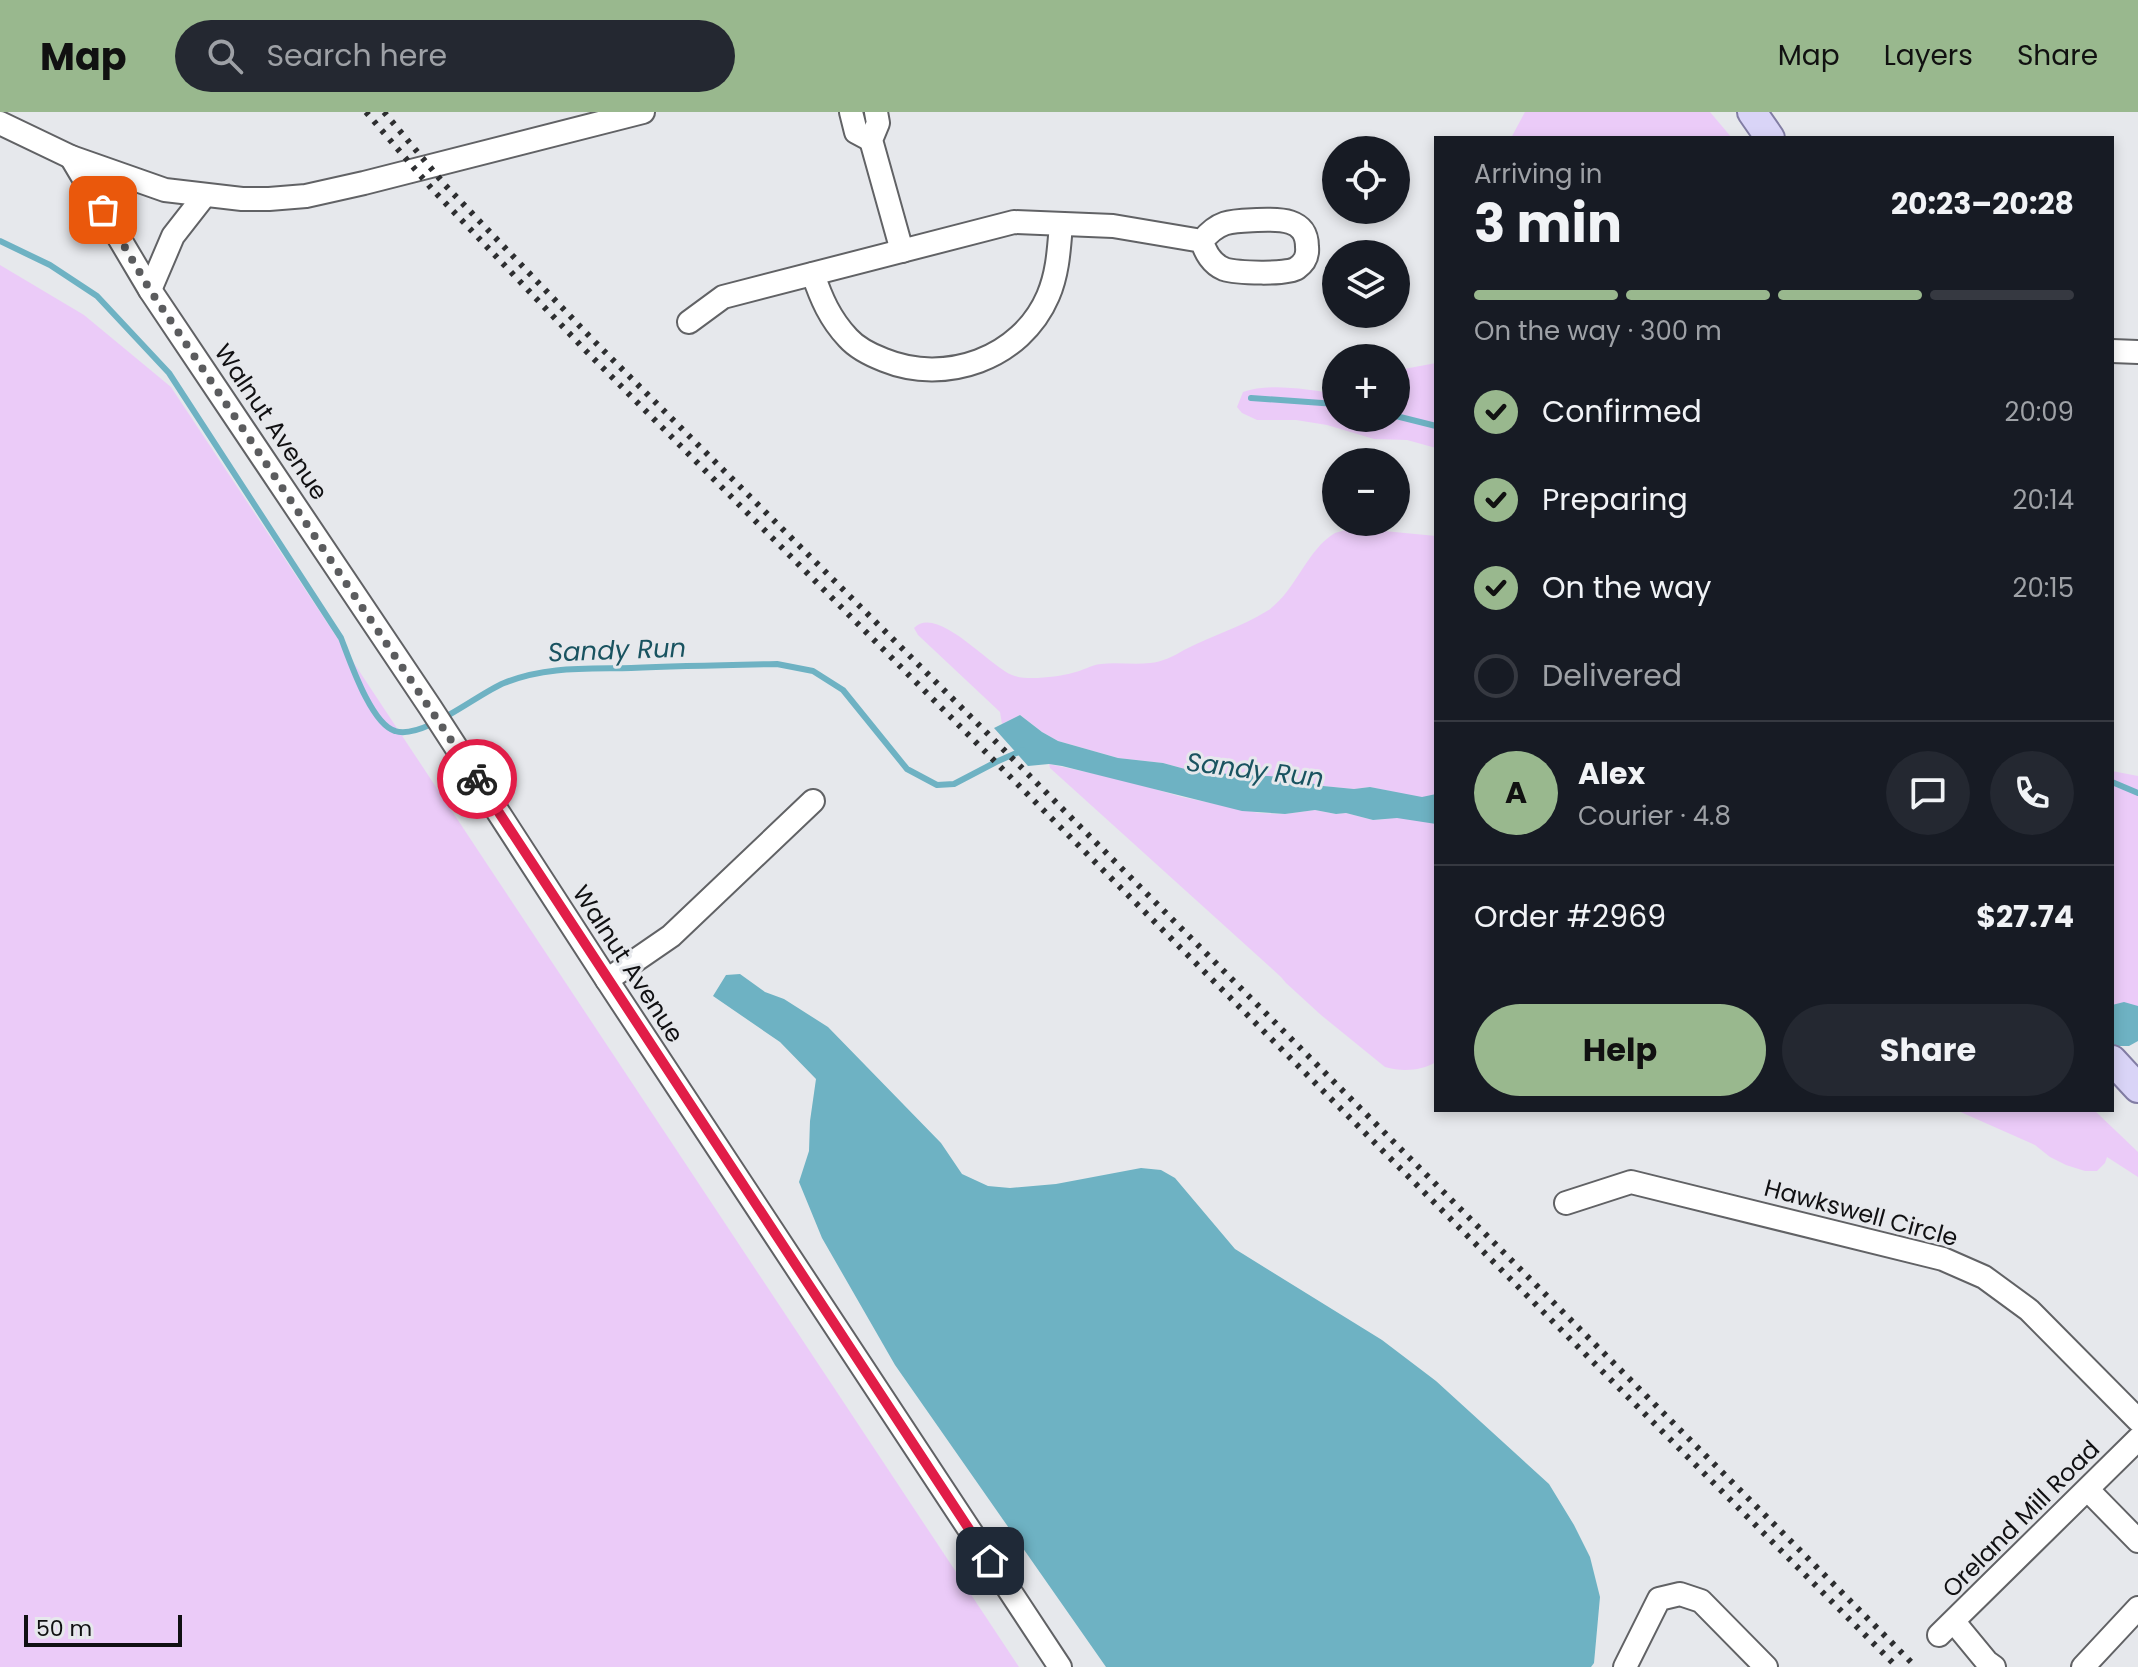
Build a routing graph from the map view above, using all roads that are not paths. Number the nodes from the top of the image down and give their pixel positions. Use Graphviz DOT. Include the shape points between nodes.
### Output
graph roads {
  1 [pos="643,112"];
  2 [pos="851,112"];
  3 [pos="876,112"];
  4 [pos="1752,112"];
  5 [pos="0,123"];
  6 [pos="1769,136"];
  7 [pos="871,140"];
  8 [pos="71,157"];
  9 [pos="205,195"];
  10 [pos="1061,224"];
  11 [pos="1202,241"];
  12 [pos="902,251"];
  13 [pos="813,274"];
  14 [pos="150,290"];
  15 [pos="689,322"];
  16 [pos="2114,351"];
  17 [pos="2138,352"];
  18 [pos="813,801"];
  19 [pos="607,980"];
  20 [pos="2114,1063"];
  21 [pos="2138,1088"];
  22 [pos="1566,1203"];
  23 [pos="2138,1420"];
  24 [pos="2138,1439"];
  25 [pos="2088,1490"];
  26 [pos="2138,1541"];
  27 [pos="2138,1608"];
  28 [pos="1060,1667"];
  29 [pos="1625,1667"];
  30 [pos="1766,1667"];
  31 [pos="1994,1667"];
  32 [pos="2083,1667"];
  1 -- 9 [label="street" via="306,196"];
  2 -- 7 [label="street" via="856,132"];
  3 -- 7 [label="street"];
  4 -- 6 [label="main road"];
  5 -- 8 [label="street"];
  7 -- 12 [label="street"];
  8 -- 9 [label="street" via="165,190"];
  8 -- 14 [label="street, Walnut Avenue"];
  9 -- 14 [label="street" via="173,236"];
  10 -- 11 [label="street" via="1113,226"];
  10 -- 12 [label="street" via="1014,222"];
  10 -- 13 [label="street" via="1055,277 1035,319 993,356 962,368 914,370 873,356 849,340 832,319"];
  12 -- 13 [label="street"];
  13 -- 15 [label="street" via="723,297"];
  14 -- 19 [label="street, Walnut Avenue"];
  16 -- 17 [label="street"];
  18 -- 19 [label="street" via="671,936"];
  19 -- 28 [label="street, Walnut Avenue"];
  20 -- 21 [label="main road"];
  22 -- 23 [label="street, Hawkswell Circle" via="1631,1182 1943,1259 1984,1277 2029,1310"];
  24 -- 25 [label="street, Oreland Mill Road"];
  25 -- 26 [label="street"];
  25 -- 31 [label="street, Oreland Mill Road" via="1946,1628"];
  27 -- 32 [label="street"];
  29 -- 30 [label="street" via="1659,1599 1680,1594 1701,1601"];
}
